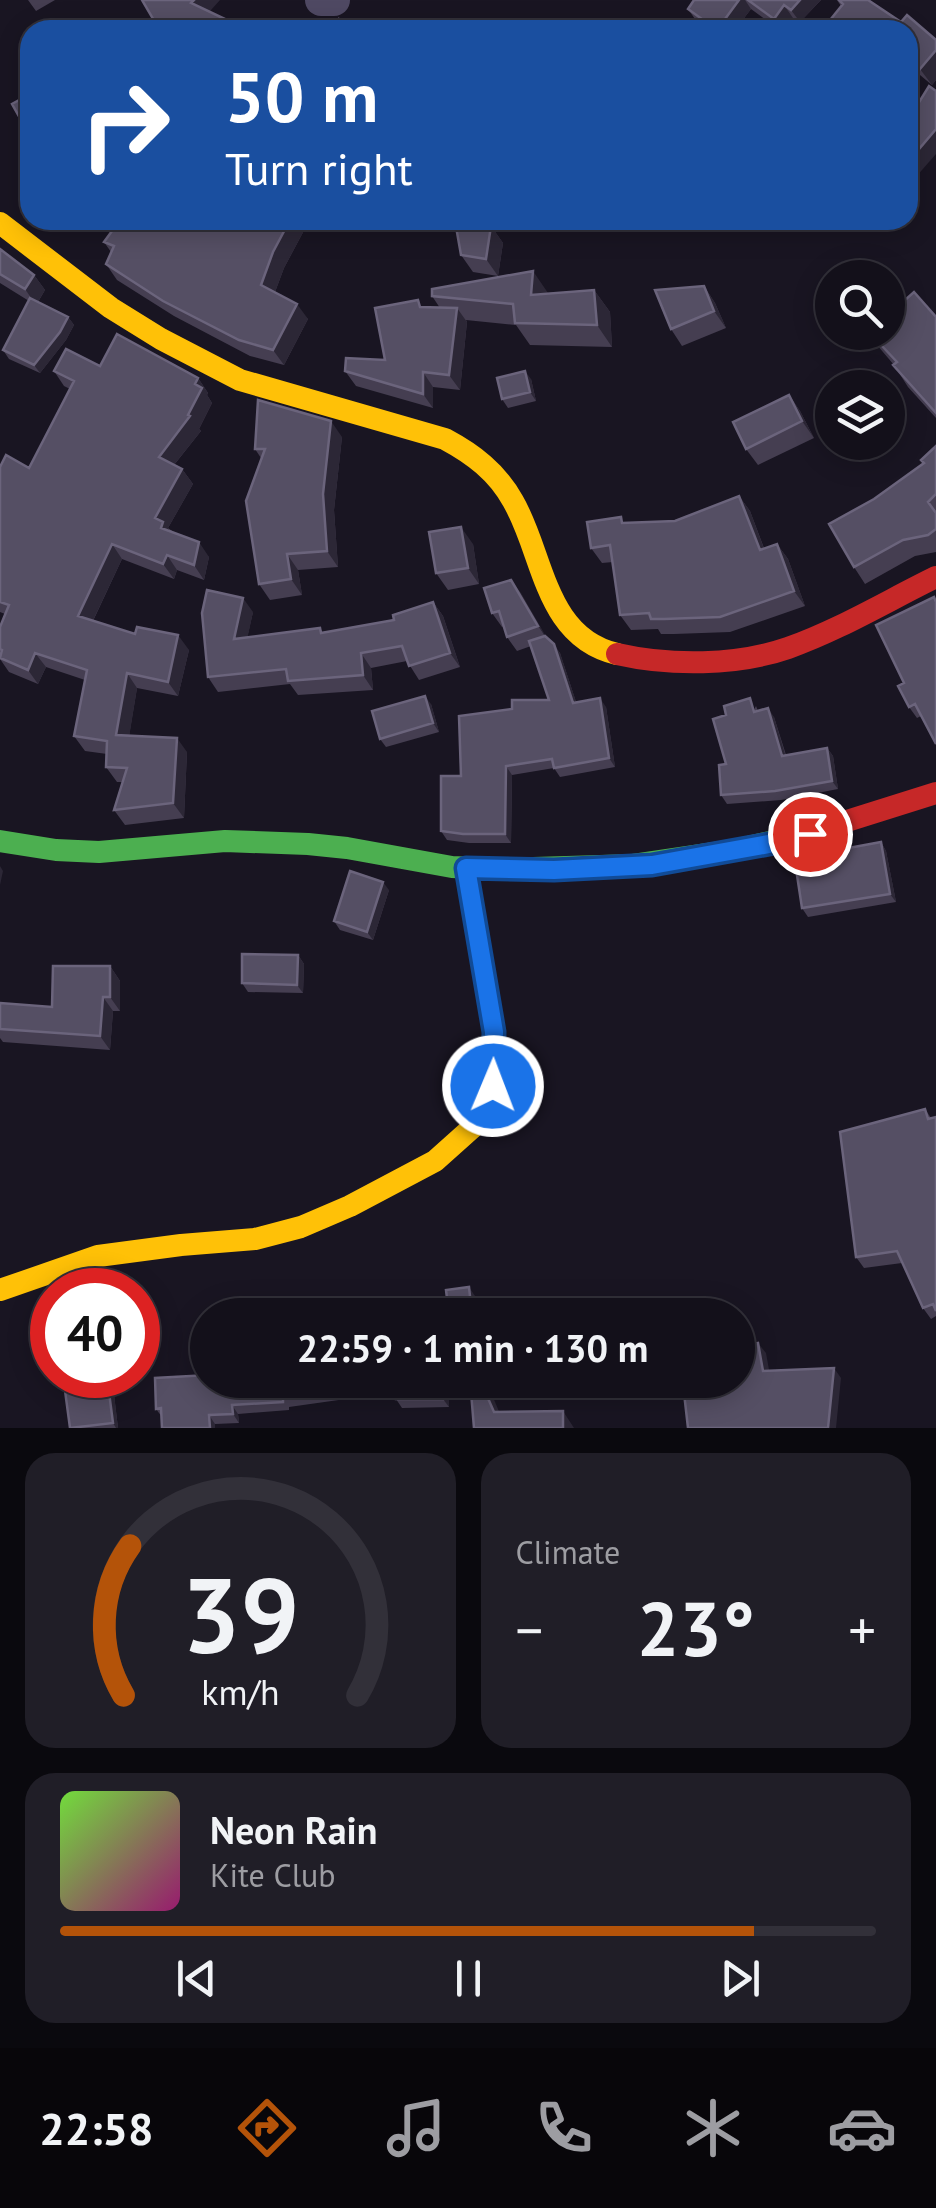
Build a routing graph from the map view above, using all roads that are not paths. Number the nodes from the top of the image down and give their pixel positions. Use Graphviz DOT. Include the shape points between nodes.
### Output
graph roads {
  1 [pos="321,0"];
  2 [pos="334,0"];
  3 [pos="0,223"];
  4 [pos="936,577"];
  5 [pos="936,793"];
  6 [pos="0,840"];
  7 [pos="466,868"];
  8 [pos="0,1290"];
  1 -- 2 [label="street"];
  3 -- 4 [label="street" via="111,308 227,374 471,452 494,471 520,514 559,611 581,638 608,653 657,661 781,651"];
  5 -- 7 [label="street" via="780,842 652,865"];
  6 -- 7 [label="street" via="62,852 150,850 196,841 303,844"];
  7 -- 8 [label="street" via="494,1032 493,1086 480,1121 435,1162 300,1227 255,1240 98,1256"];
}
